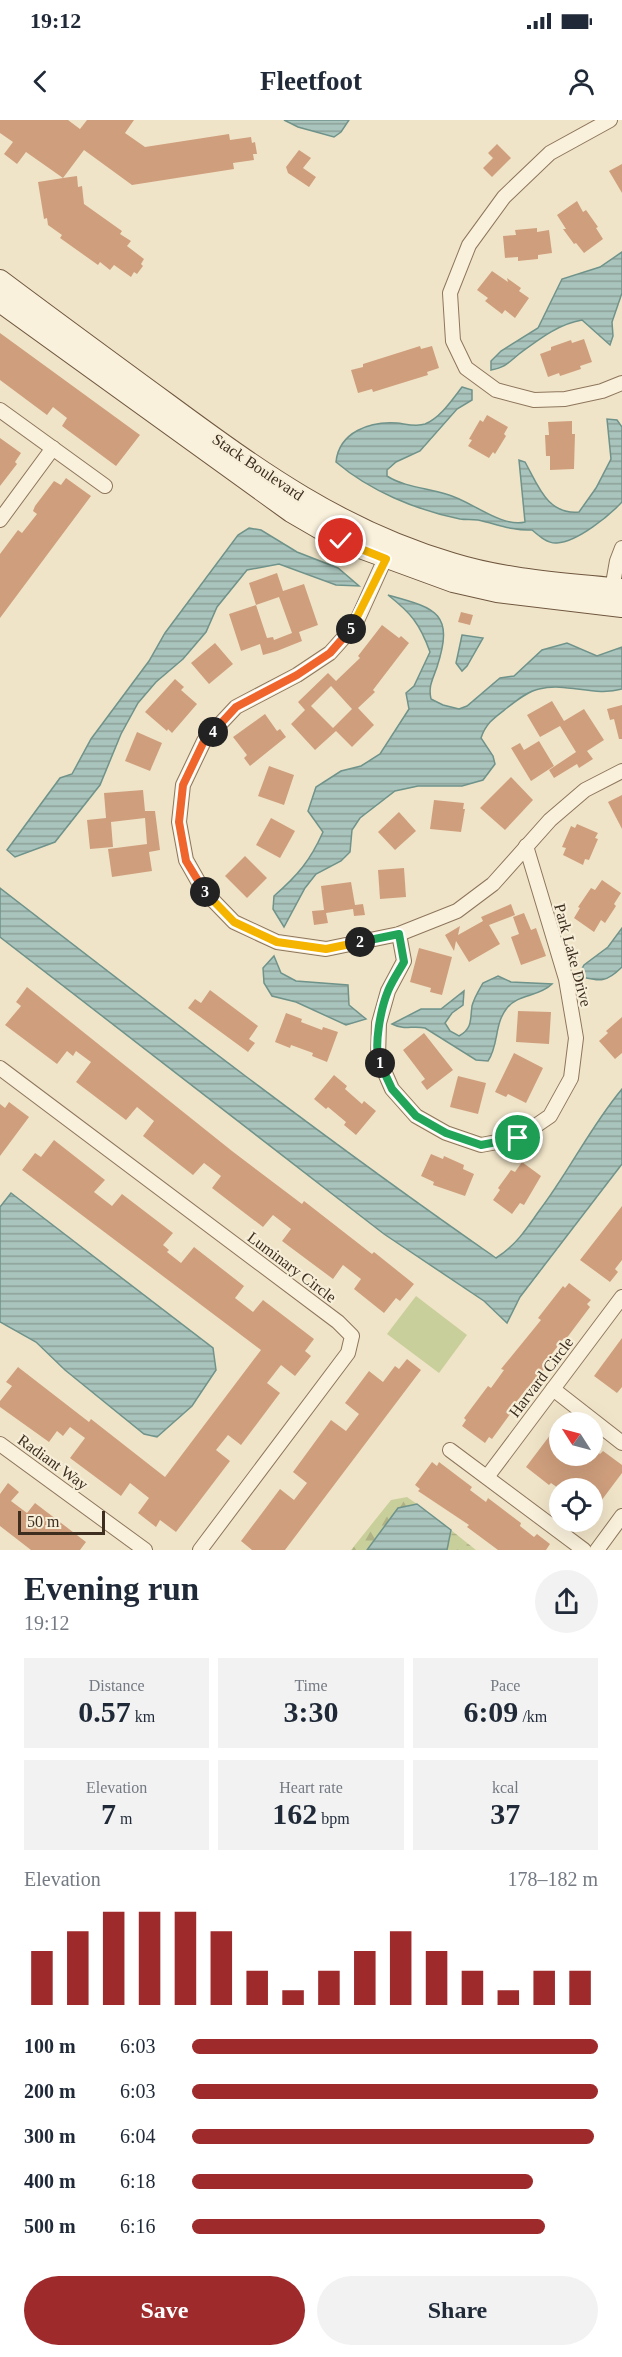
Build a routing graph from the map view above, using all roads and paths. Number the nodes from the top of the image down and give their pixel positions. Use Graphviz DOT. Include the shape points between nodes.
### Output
graph roads {
  1 [pos="610,120"];
  2 [pos="0,280"];
  3 [pos="0,302"];
  4 [pos="622,383"];
  5 [pos="0,410"];
  6 [pos="53,448"];
  7 [pos="105,486"];
  8 [pos="0,520"];
  9 [pos="622,548"];
  10 [pos="389,551"];
  11 [pos="616,597"];
  12 [pos="622,771"];
  13 [pos="526,846"];
  14 [pos="399,934"];
  15 [pos="0,1068"];
  16 [pos="622,1297"];
  17 [pos="553,1389"];
  18 [pos="622,1443"];
  19 [pos="0,1444"];
  20 [pos="450,1450"];
  21 [pos="487,1477"];
  22 [pos="622,1516"];
  23 [pos="145,1550"];
  24 [pos="200,1550"];
  25 [pos="584,1550"];
  26 [pos="597,1550"];
  1 -- 4 [label="street" via="550,153 504,197 469,245 450,293 453,341 466,368 496,390 534,400 566,399"];
  2 -- 10 [label="street, Stack Boulevard" via="248,462"];
  3 -- 10 [label="street, Stack Boulevard" via="291,512 341,541"];
  5 -- 6 [label="street"];
  6 -- 7 [label="street"];
  6 -- 8 [label="street"];
  9 -- 11 [label="street" via="617,561"];
  10 -- 11 [label="street, Stack Boulevard" via="453,582 497,592"];
  10 -- 14 [label="street" via="355,625 330,653 236,707 204,741 183,785 179,822 186,861 203,891 234,922 277,942 326,949"];
  12 -- 13 [label="street" via="585,790"];
  13 -- 14 [label="street" via="492,884 457,911"];
  13 -- 14 [label="street, Park Lake Drive" via="566,979 576,1038 571,1078 550,1116 518,1138 481,1145 446,1133 416,1116 392,1089 378,1057 379,1023 388,991 404,962"];
  15 -- 24 [label="street, Luminary Circle" via="352,1336 348,1353"];
  16 -- 17 [label="street, Harvard Circle"];
  17 -- 18 [label="street"];
  17 -- 21 [label="street, Harvard Circle"];
  19 -- 23 [label="street, Radiant Way"];
  20 -- 21 [label="street"];
  21 -- 25 [label="street"];
  22 -- 26 [label="street"];
}
